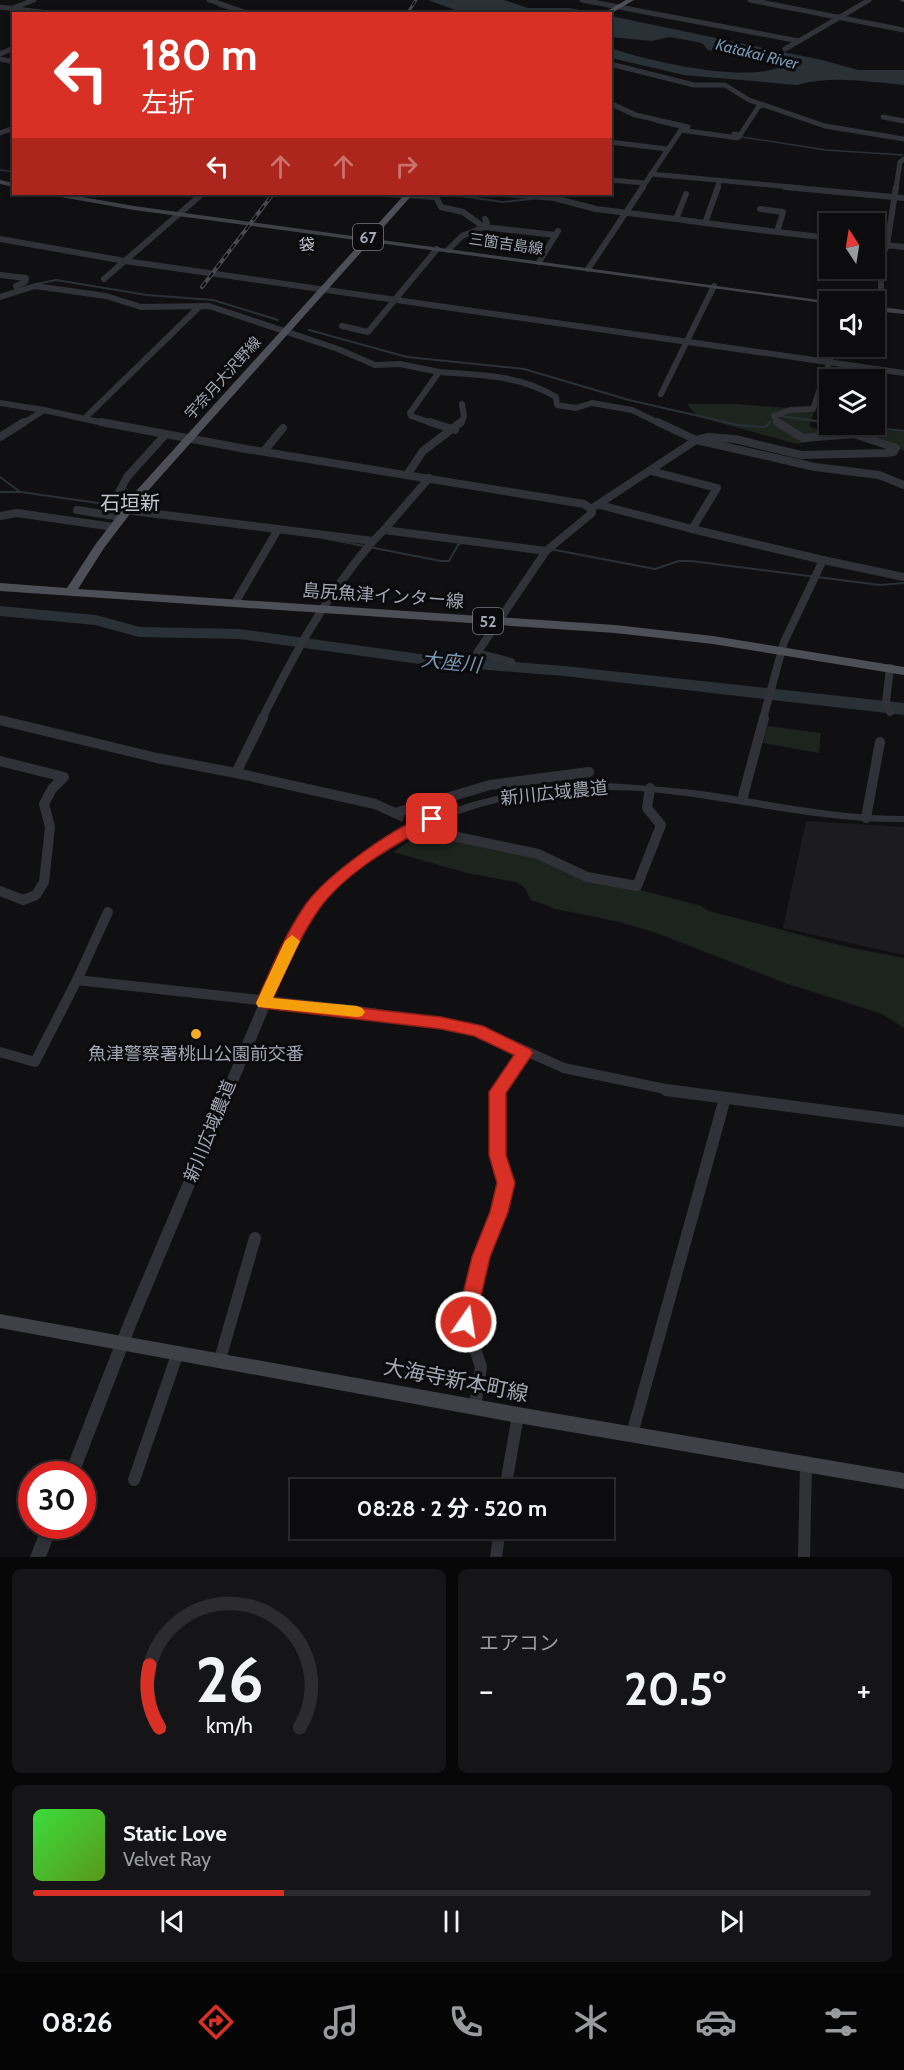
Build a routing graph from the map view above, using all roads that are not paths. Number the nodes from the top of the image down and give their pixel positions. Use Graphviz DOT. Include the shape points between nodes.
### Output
graph roads {
  1 [pos="34,0"];
  2 [pos="209,0"];
  3 [pos="582,0"];
  4 [pos="631,0"];
  5 [pos="750,0"];
  6 [pos="869,0"];
  7 [pos="0,7"];
  8 [pos="10,9"];
  9 [pos="38,12"];
  10 [pos="244,12"];
  11 [pos="609,12"];
  12 [pos="840,17"];
  13 [pos="904,30"];
  14 [pos="799,41"];
  15 [pos="785,49"];
  16 [pos="612,64"];
  17 [pos="612,104"];
  18 [pos="763,105"];
  19 [pos="883,117"];
  20 [pos="904,121"];
  21 [pos="740,135"];
  22 [pos="904,139"];
  23 [pos="612,142"];
  24 [pos="667,149"];
  25 [pos="904,159"];
  26 [pos="651,174"];
  27 [pos="612,180"];
  28 [pos="720,180"];
  29 [pos="645,183"];
  30 [pos="686,194"];
  31 [pos="61,195"];
  32 [pos="201,195"];
  33 [pos="408,195"];
  34 [pos="438,195"];
  35 [pos="514,195"];
  36 [pos="894,197"];
  37 [pos="904,198"];
  38 [pos="760,208"];
  39 [pos="626,213"];
  40 [pos="179,214"];
  41 [pos="485,219"];
  42 [pos="676,219"];
  43 [pos="705,223"];
  44 [pos="484,227"];
  45 [pos="777,232"];
  46 [pos="0,235"];
  47 [pos="819,237"];
  48 [pos="0,239"];
  49 [pos="366,239"];
  50 [pos="887,245"];
  51 [pos="904,247"];
  52 [pos="885,248"];
  53 [pos="437,249"];
  54 [pos="448,250"];
  55 [pos="127,258"];
  56 [pos="540,262"];
  57 [pos="588,269"];
  58 [pos="0,275"];
  59 [pos="104,279"];
  60 [pos="714,286"];
  61 [pos="0,295"];
  62 [pos="395,297"];
  63 [pos="819,300"];
  64 [pos="200,306"];
  65 [pos="885,309"];
  66 [pos="904,312"];
  67 [pos="342,326"];
  68 [pos="689,340"];
  69 [pos="831,357"];
  70 [pos="830,361"];
  71 [pos="440,372"];
  72 [pos="904,373"];
  73 [pos="661,393"];
  74 [pos="0,403"];
  75 [pos="462,404"];
  76 [pos="44,410"];
  77 [pos="84,419"];
  78 [pos="283,428"];
  79 [pos="455,430"];
  80 [pos="165,435"];
  81 [pos="0,437"];
  82 [pos="188,438"];
  83 [pos="696,440"];
  84 [pos="264,451"];
  85 [pos="894,453"];
  86 [pos="904,455"];
  87 [pos="651,471"];
  88 [pos="407,474"];
  89 [pos="429,478"];
  90 [pos="904,484"];
  91 [pos="600,505"];
  92 [pos="591,509"];
  93 [pos="77,510"];
  94 [pos="124,514"];
  95 [pos="0,516"];
  96 [pos="114,527"];
  97 [pos="692,529"];
  98 [pos="384,530"];
  99 [pos="277,531"];
  100 [pos="373,541"];
  101 [pos="546,551"];
  102 [pos="823,560"];
  103 [pos="904,577"];
  104 [pos="0,587"];
  105 [pos="70,592"];
  106 [pos="235,603"];
  107 [pos="323,609"];
  108 [pos="496,622"];
  109 [pos="782,651"];
  110 [pos="512,662"];
  111 [pos="890,668"];
  112 [pos="904,671"];
  113 [pos="890,712"];
  114 [pos="0,720"];
  115 [pos="880,742"];
  116 [pos="0,761"];
  117 [pos="589,772"];
  118 [pos="236,773"];
  119 [pos="650,788"];
  120 [pos="742,800"];
  121 [pos="866,818"];
  122 [pos="904,819"];
  123 [pos="439,832"];
  124 [pos="0,891"];
  125 [pos="108,912"];
  126 [pos="77,980"];
  127 [pos="263,1003"];
  128 [pos="0,1052"];
  129 [pos="525,1053"];
  130 [pos="725,1098"];
  131 [pos="904,1121"];
  132 [pos="255,1238"];
  133 [pos="0,1321"];
  134 [pos="124,1342"];
  135 [pos="178,1352"];
  136 [pos="220,1359"];
  137 [pos="475,1407"];
  138 [pos="518,1415"];
  139 [pos="632,1434"];
  140 [pos="75,1461"];
  141 [pos="806,1464"];
  142 [pos="507,1479"];
  143 [pos="134,1480"];
  144 [pos="904,1481"];
  145 [pos="45,1539"];
  146 [pos="498,1539"];
  147 [pos="38,1557"];
  148 [pos="496,1557"];
  149 [pos="804,1557"];
  1 -- 8 [label="street"];
  2 -- 10 [label="street"];
  3 -- 14 [label="street"];
  4 -- 11 [label="main road"];
  5 -- 12 [label="street"];
  6 -- 12 [label="street"];
  7 -- 8 [label="street"];
  8 -- 9 [label="street"];
  12 -- 13 [label="street"];
  12 -- 14 [label="street"];
  14 -- 15 [label="street"];
  16 -- 18 [label="street" via="694,85 725,85"];
  17 -- 21 [label="street" via="650,118"];
  18 -- 21 [label="street"];
  18 -- 22 [label="street" via="825,126"];
  19 -- 20 [label="street"];
  21 -- 24 [label="street" via="738,138 681,130"];
  23 -- 24 [label="street"];
  24 -- 26 [label="street"];
  25 -- 36 [label="street" via="900,162"];
  26 -- 28 [label="street"];
  26 -- 29 [label="street"];
  27 -- 29 [label="street"];
  28 -- 36 [label="street"];
  28 -- 43 [label="street"];
  29 -- 39 [label="street"];
  30 -- 42 [label="street"];
  31 -- 40 [label="main road, 三箇吉島線"];
  32 -- 40 [label="street"];
  33 -- 34 [label="street"];
  33 -- 49 [label="main road, 宇奈月大沢野線 / 67"];
  34 -- 44 [label="street" via="441,207 463,212"];
  35 -- 39 [label="street" via="566,200"];
  36 -- 37 [label="street"];
  36 -- 50 [label="street"];
  38 -- 45 [label="street" via="783,212"];
  39 -- 42 [label="street"];
  39 -- 57 [label="street"];
  40 -- 49 [label="main road, 三箇吉島線"];
  40 -- 55 [label="street"];
  41 -- 44 [label="street"];
  42 -- 43 [label="street"];
  43 -- 45 [label="street"];
  44 -- 54 [label="street" via="462,236"];
  44 -- 56 [label="street" via="557,233"];
  45 -- 47 [label="street"];
  46 -- 55 [label="street"];
  48 -- 55 [label="street"];
  49 -- 53 [label="main road, 三箇吉島線"];
  49 -- 82 [label="main road, 宇奈月大沢野線 / 67"];
  50 -- 51 [label="street"];
  50 -- 52 [label="street"];
  53 -- 54 [label="main road, 三箇吉島線"];
  53 -- 62 [label="street"];
  54 -- 56 [label="main road, 三箇吉島線"];
  55 -- 59 [label="street"];
  55 -- 62 [label="street"];
  56 -- 57 [label="main road, 三箇吉島線"];
  57 -- 60 [label="main road, 三箇吉島線"];
  58 -- 61 [label="street" via="27,280"];
  60 -- 63 [label="main road, 三箇吉島線"];
  60 -- 68 [label="street"];
  61 -- 64 [label="street" via="34,286 106,296 141,307"];
  62 -- 67 [label="street" via="368,332"];
  62 -- 68 [label="street"];
  64 -- 71 [label="street" via="218,308 375,365 400,364"];
  64 -- 77 [label="street"];
  65 -- 66 [label="main road"];
  68 -- 70 [label="street"];
  68 -- 73 [label="street"];
  69 -- 70 [label="street"];
  70 -- 72 [label="street"];
  70 -- 85 [label="street" via="813,409 790,410 774,416 776,421 803,438 854,434 886,443 896,448"];
  71 -- 79 [label="street" via="410,413 415,419"];
  71 -- 83 [label="street" via="532,384 556,397 557,405 576,408 592,403 632,410"];
  74 -- 76 [label="street"];
  75 -- 79 [label="street" via="464,417"];
  76 -- 77 [label="street"];
  76 -- 81 [label="street"];
  77 -- 80 [label="street"];
  78 -- 84 [label="street"];
  79 -- 88 [label="street" via="423,451"];
  80 -- 82 [label="street"];
  80 -- 94 [label="street" via="113,498 113,504"];
  82 -- 84 [label="street"];
  82 -- 94 [label="main road, 宇奈月大沢野線 / 67"];
  83 -- 85 [label="street" via="706,436 731,438 802,456"];
  83 -- 87 [label="street"];
  83 -- 90 [label="street" via="815,467 879,475"];
  84 -- 88 [label="street"];
  85 -- 86 [label="street"];
  87 -- 91 [label="street"];
  87 -- 97 [label="street" via="717,488"];
  88 -- 89 [label="street"];
  89 -- 92 [label="street" via="584,504"];
  89 -- 98 [label="street"];
  91 -- 92 [label="street"];
  91 -- 97 [label="street"];
  92 -- 101 [label="street" via="592,513"];
  93 -- 94 [label="street"];
  94 -- 96 [label="main road, 宇奈月大沢野線 / 67"];
  94 -- 99 [label="street"];
  95 -- 96 [label="street" via="17,513"];
  96 -- 105 [label="main road, 宇奈月大沢野線 / 67"];
  97 -- 102 [label="street"];
  98 -- 100 [label="street"];
  98 -- 101 [label="street"];
  99 -- 100 [label="street"];
  99 -- 106 [label="street"];
  100 -- 107 [label="street" via="346,570"];
  101 -- 108 [label="street"];
  102 -- 103 [label="street"];
  102 -- 109 [label="street"];
  104 -- 105 [label="main road, 島尻魚津インター線 / 52"];
  105 -- 106 [label="main road, 島尻魚津インター線 / 52"];
  106 -- 107 [label="main road, 島尻魚津インター線 / 52"];
  107 -- 108 [label="main road, 島尻魚津インター線 / 52"];
  107 -- 118 [label="street"];
  108 -- 109 [label="main road, 島尻魚津インター線 / 52" via="635,631"];
  108 -- 110 [label="street" via="477,653"];
  109 -- 111 [label="main road, 島尻魚津インター線 / 52"];
  109 -- 120 [label="street"];
  111 -- 112 [label="main road, 島尻魚津インター線 / 52"];
  111 -- 113 [label="street" via="886,702"];
  114 -- 118 [label="street"];
  115 -- 121 [label="street"];
  116 -- 124 [label="street" via="64,777 44,804 50,826 44,882 36,895 23,900"];
  117 -- 118 [label="street" via="493,782 394,813 375,804"];
  119 -- 120 [label="street, 新川広域農道"];
  119 -- 123 [label="street" via="646,808 661,825 637,886 587,877 538,854"];
  119 -- 127 [label="street, 新川広域農道" via="594,786 524,794 446,812 389,841 340,879 312,907"];
  120 -- 121 [label="street, 新川広域農道" via="802,812"];
  121 -- 122 [label="street, 新川広域農道"];
  125 -- 126 [label="street"];
  126 -- 127 [label="street"];
  126 -- 128 [label="street" via="35,1062"];
  127 -- 129 [label="street" via="441,1023 477,1030"];
  127 -- 134 [label="street, 新川広域農道"];
  129 -- 130 [label="street" via="573,1071 639,1086"];
  129 -- 137 [label="street" via="498,1092 497,1155 506,1183 481,1257 466,1322 481,1367"];
  130 -- 131 [label="street"];
  130 -- 139 [label="street"];
  132 -- 136 [label="street"];
  133 -- 134 [label="main road, 大海寺新本町線"];
  134 -- 135 [label="main road, 大海寺新本町線"];
  134 -- 140 [label="street, 新川広域農道"];
  135 -- 136 [label="main road, 大海寺新本町線"];
  135 -- 143 [label="street"];
  136 -- 137 [label="main road, 大海寺新本町線"];
  137 -- 138 [label="main road, 大海寺新本町線"];
  138 -- 139 [label="main road, 大海寺新本町線"];
  138 -- 142 [label="street"];
  139 -- 141 [label="main road, 大海寺新本町線"];
  141 -- 144 [label="main road, 大海寺新本町線"];
  141 -- 149 [label="street"];
  145 -- 147 [label="street"];
  146 -- 148 [label="street"];
}
